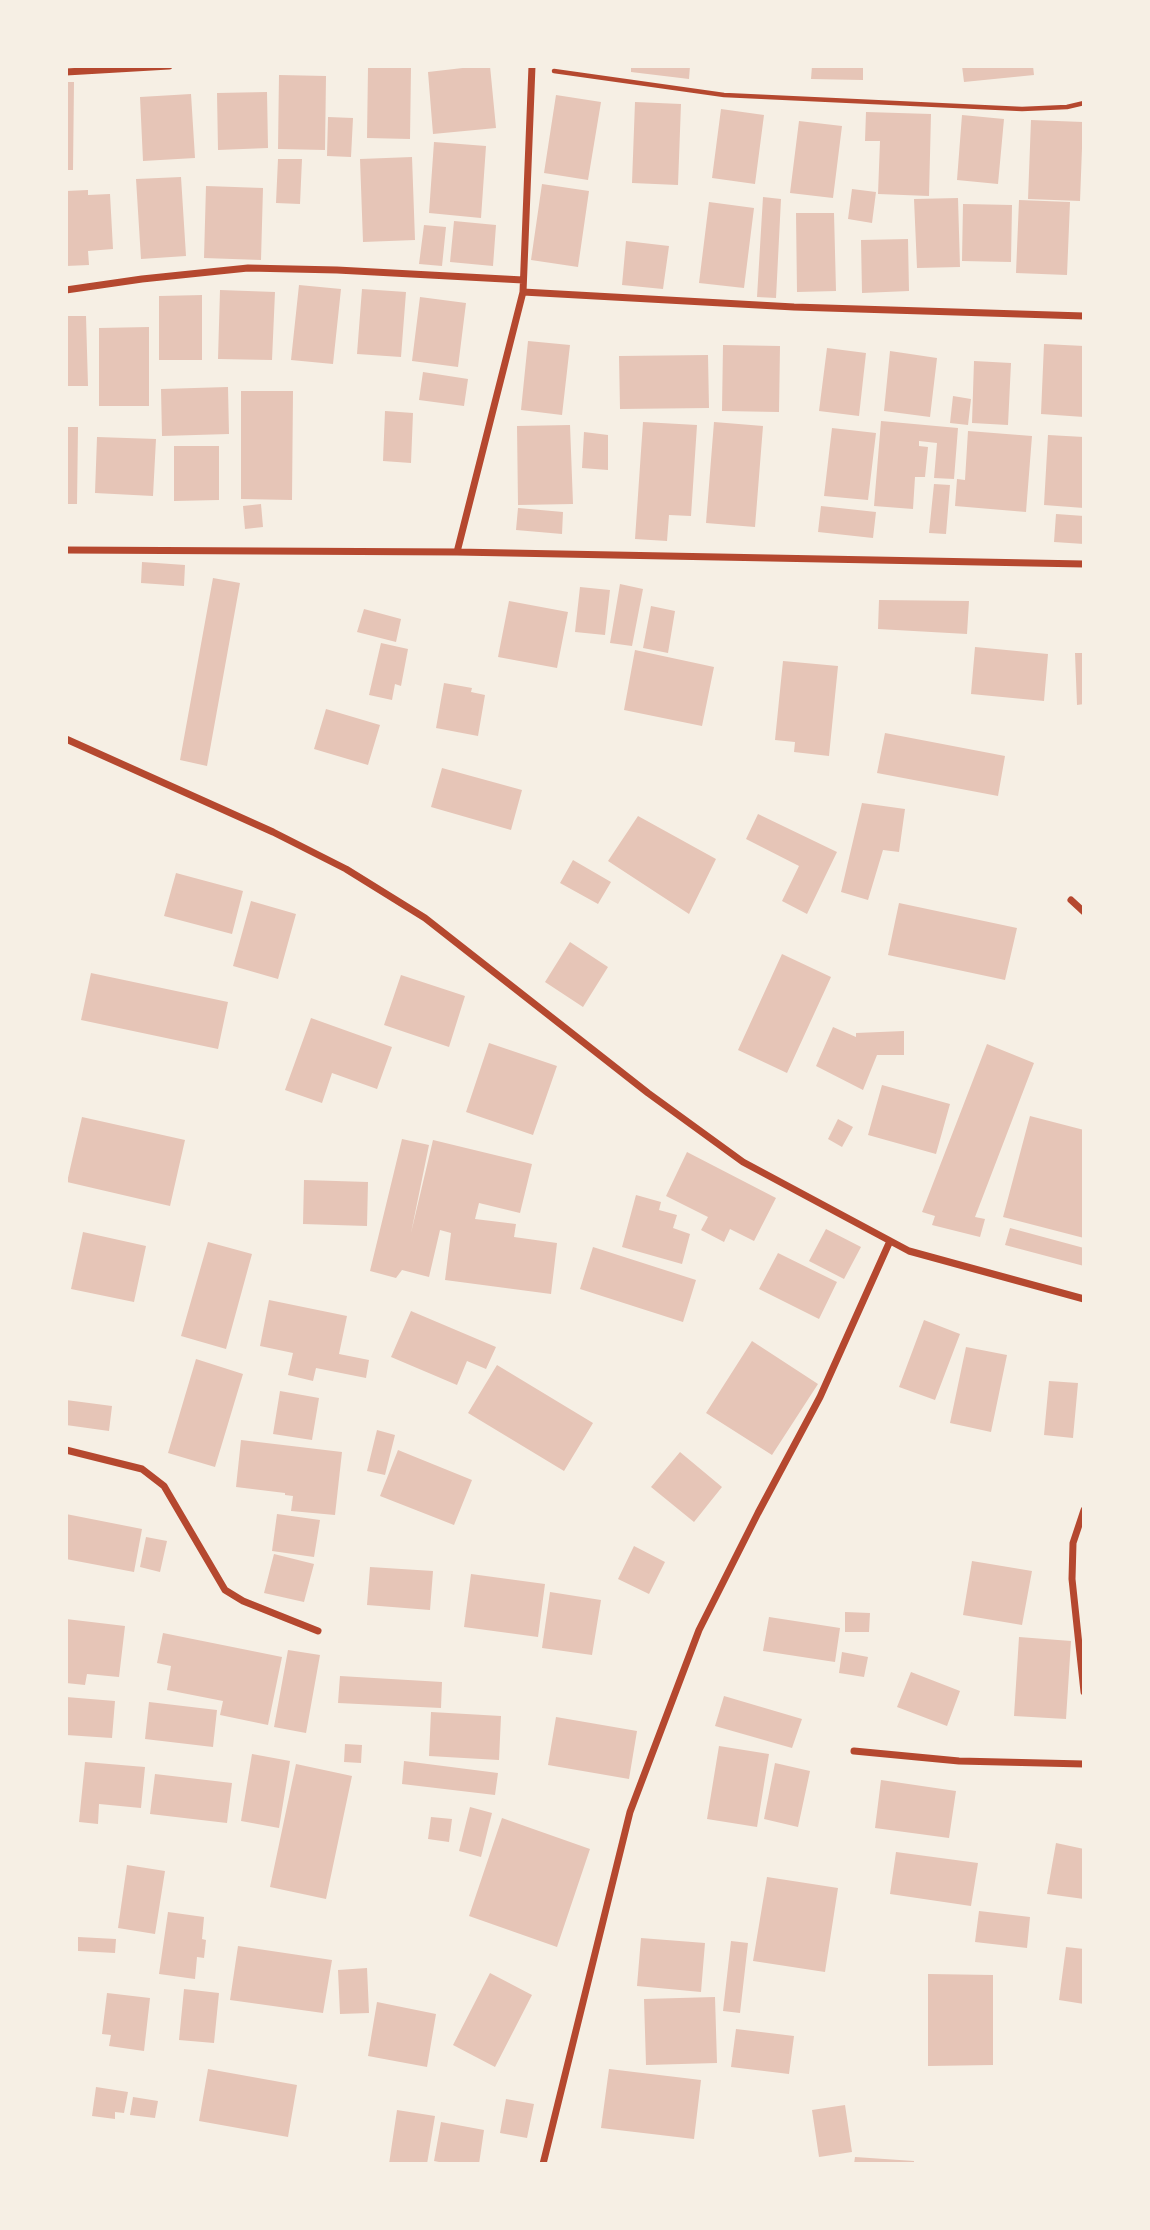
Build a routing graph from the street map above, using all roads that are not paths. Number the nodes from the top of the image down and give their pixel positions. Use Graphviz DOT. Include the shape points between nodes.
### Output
graph roads {
  1 [pos="169,66"];
  2 [pos="532,67"];
  3 [pos="66,72"];
  4 [pos="523,280"];
  5 [pos="66,290"];
  6 [pos="523,292"];
  7 [pos="1083,316"];
  8 [pos="66,550"];
  9 [pos="457,552"];
  10 [pos="1083,564"];
  11 [pos="66,739"];
  12 [pos="1072,900"];
  13 [pos="1083,912"];
  14 [pos="890,1241"];
  15 [pos="1083,1299"];
  16 [pos="66,1450"];
  17 [pos="1083,1510"];
  18 [pos="318,1631"];
  19 [pos="1083,1692"];
  20 [pos="854,1751"];
  21 [pos="1083,1764"];
  22 [pos="543,2164"];
  1 -- 3 [label="street"];
  2 -- 4 [label="street"];
  4 -- 5 [label="street" via="248,268"];
  4 -- 6 [label="street"];
  6 -- 7 [label="street"];
  6 -- 9 [label="street"];
  8 -- 9 [label="street"];
  9 -- 10 [label="street"];
  11 -- 14 [label="street" via="346,869 425,918 743,1162"];
  12 -- 13 [label="street"];
  14 -- 15 [label="street" via="909,1251"];
  14 -- 22 [label="street" via="820,1396 699,1630 630,1812"];
  16 -- 18 [label="street" via="142,1469 163,1486 225,1590"];
  17 -- 19 [label="street" via="1073,1543 1072,1579"];
  20 -- 21 [label="street"];
}
